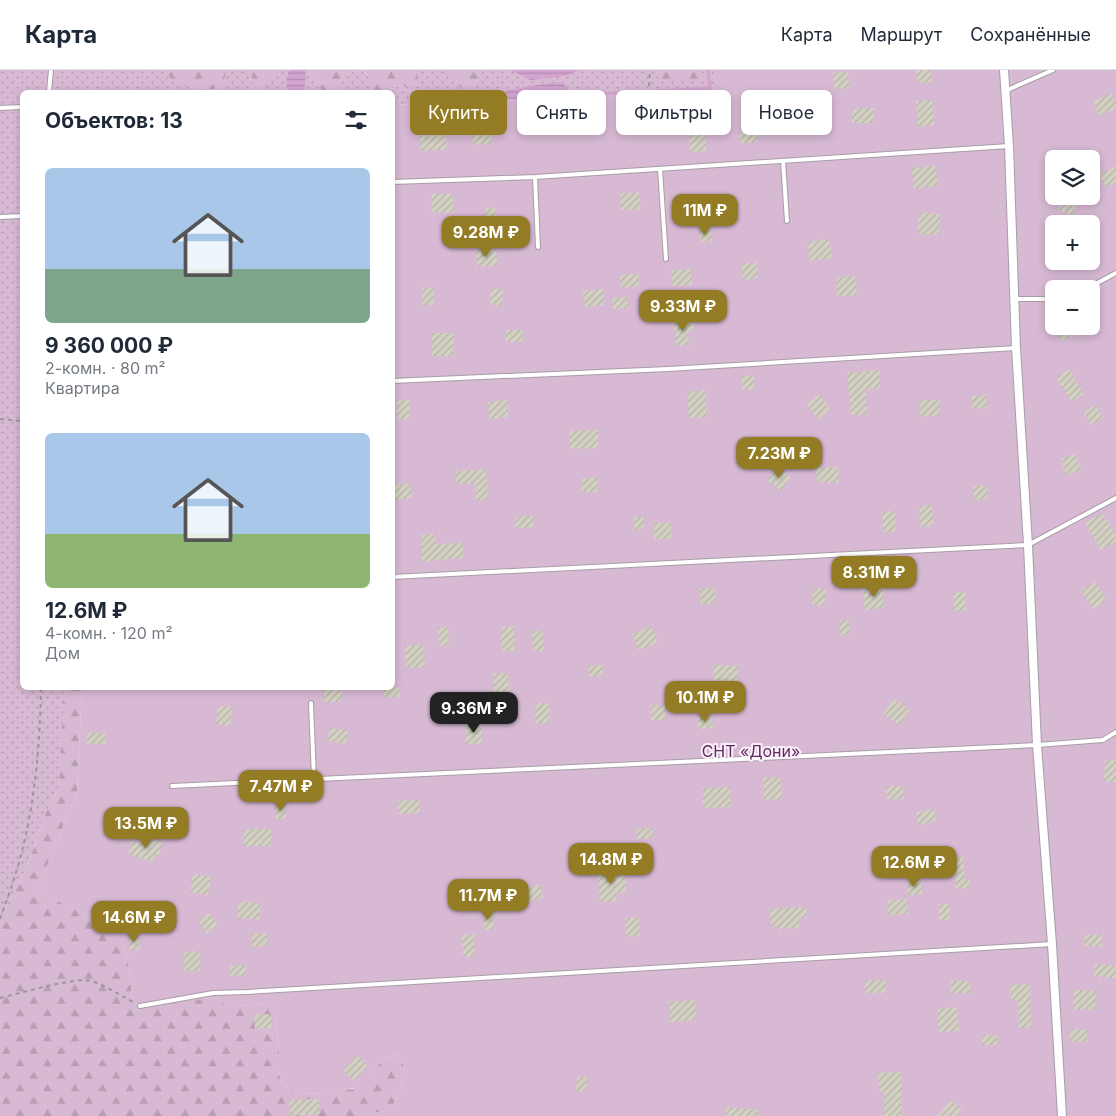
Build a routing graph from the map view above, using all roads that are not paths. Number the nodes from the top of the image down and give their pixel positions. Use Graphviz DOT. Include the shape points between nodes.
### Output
graph roads {
  1 [pos="50,70"];
  2 [pos="1004,70"];
  3 [pos="1053,70"];
  4 [pos="49,90"];
  5 [pos="1005,91"];
  6 [pos="20,107"];
  7 [pos="0,108"];
  8 [pos="1009,146"];
  9 [pos="783,161"];
  10 [pos="660,169"];
  11 [pos="535,177"];
  12 [pos="395,182"];
  13 [pos="20,216"];
  14 [pos="0,217"];
  15 [pos="787,221"];
  16 [pos="538,247"];
  17 [pos="666,258"];
  18 [pos="1116,273"];
  19 [pos="1100,282"];
  20 [pos="1014,299"];
  21 [pos="1045,299"];
  22 [pos="1016,348"];
  23 [pos="395,381"];
  24 [pos="1116,498"];
  25 [pos="1028,545"];
  26 [pos="395,577"];
  27 [pos="311,703"];
  28 [pos="1116,732"];
  29 [pos="1036,745"];
  30 [pos="314,779"];
  31 [pos="172,786"];
  32 [pos="1052,944"];
  33 [pos="140,1006"];
  34 [pos="1062,1116"];
  1 -- 4 [label="lane"];
  2 -- 5 [label="street"];
  3 -- 5 [label="lane"];
  5 -- 8 [label="street"];
  6 -- 7 [label="lane"];
  8 -- 9 [label="lane"];
  8 -- 20 [label="street"];
  9 -- 10 [label="lane"];
  9 -- 15 [label="lane"];
  10 -- 11 [label="lane"];
  10 -- 17 [label="lane"];
  11 -- 12 [label="lane"];
  11 -- 16 [label="lane"];
  13 -- 14 [label="lane"];
  18 -- 19 [label="lane"];
  20 -- 21 [label="lane"];
  20 -- 22 [label="street"];
  22 -- 23 [label="lane" via="668,369"];
  22 -- 25 [label="street"];
  24 -- 25 [label="lane"];
  25 -- 26 [label="lane"];
  25 -- 29 [label="street"];
  27 -- 30 [label="lane"];
  28 -- 29 [label="lane" via="1102,740"];
  29 -- 30 [label="lane"];
  29 -- 32 [label="street"];
  30 -- 31 [label="lane"];
  32 -- 33 [label="lane" via="213,993"];
  32 -- 34 [label="street"];
}
